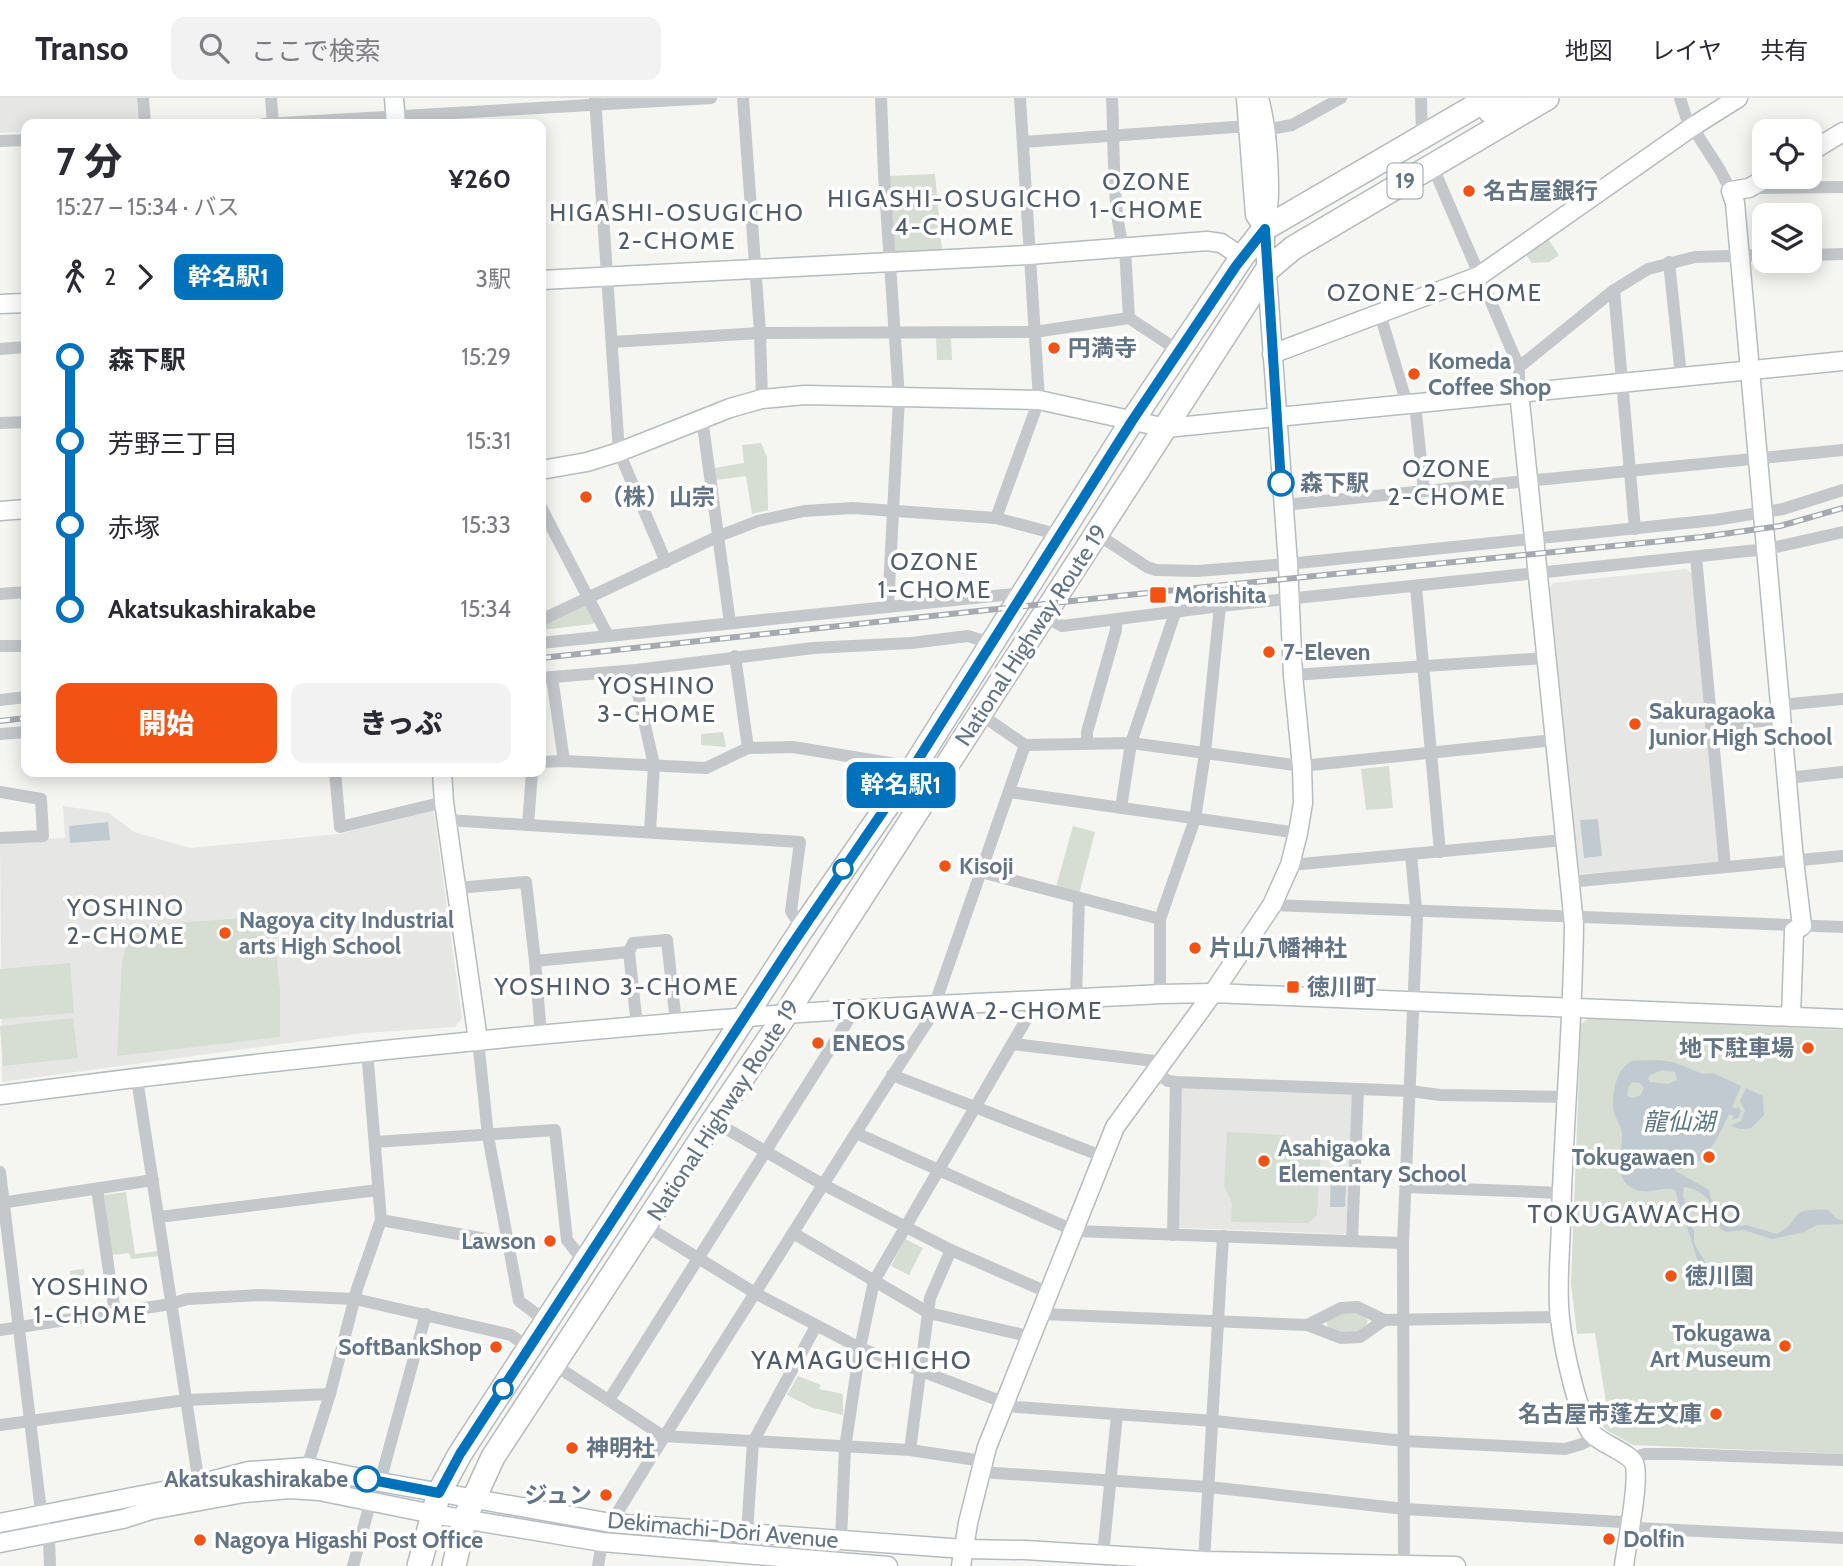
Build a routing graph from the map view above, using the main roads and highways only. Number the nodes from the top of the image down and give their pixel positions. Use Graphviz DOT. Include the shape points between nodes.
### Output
graph roads {
  1 [pos="1513,98"];
  2 [pos="1547,98"];
  3 [pos="1495,102"];
  4 [pos="1398,167"];
  5 [pos="419,1566"];
  6 [pos="454,1566"];
  1 -- 3 [label="highway"];
  2 -- 6 [label="highway, National Highway Route 19 / 19" via="1293,248 1267,270 493,1457 470,1509"];
  3 -- 4 [label="highway"];
  3 -- 5 [label="highway, National Highway Route 19 / 19" via="1422,138 1265,229 1242,257 1132,421 914,766 802,929 460,1454 436,1503"];
}
